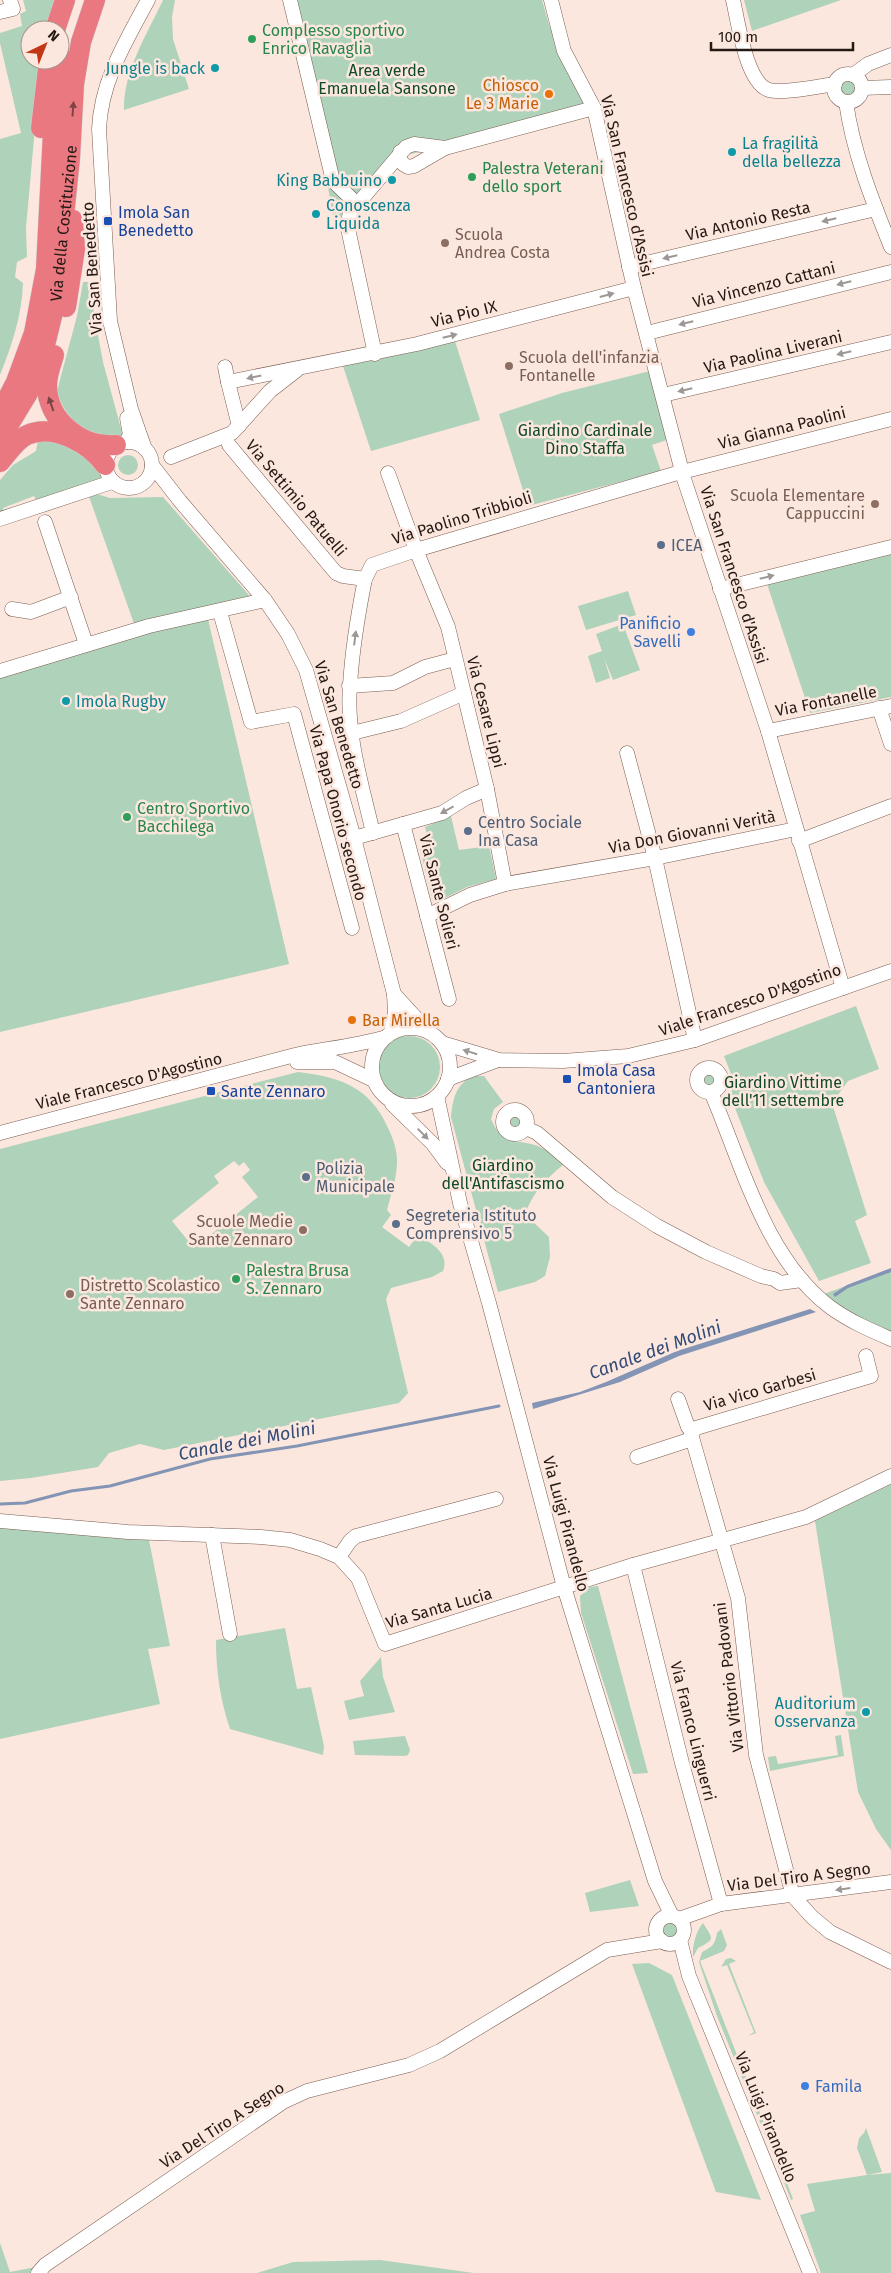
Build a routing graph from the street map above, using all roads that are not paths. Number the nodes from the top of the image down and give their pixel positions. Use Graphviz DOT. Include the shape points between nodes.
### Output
graph roads {
  1 [pos="10,0"];
  2 [pos="65,0"];
  3 [pos="79,0"];
  4 [pos="95,0"];
  5 [pos="139,0"];
  6 [pos="148,0"];
  7 [pos="290,0"];
  8 [pos="551,0"];
  9 [pos="733,0"];
  10 [pos="0,12"];
  11 [pos="58,20"];
  12 [pos="891,55"];
  13 [pos="48,70"];
  14 [pos="853,75"];
  15 [pos="835,84"];
  16 [pos="891,87"];
  17 [pos="862,88"];
  18 [pos="846,102"];
  19 [pos="594,108"];
  20 [pos="445,148"];
  21 [pos="400,152"];
  22 [pos="70,158"];
  23 [pos="408,167"];
  24 [pos="385,171"];
  25 [pos="356,204"];
  26 [pos="876,209"];
  27 [pos="891,247"];
  28 [pos="629,267"];
  29 [pos="891,272"];
  30 [pos="634,288"];
  31 [pos="646,333"];
  32 [pos="891,342"];
  33 [pos="375,354"];
  34 [pos="24,357"];
  35 [pos="225,367"];
  36 [pos="302,367"];
  37 [pos="228,382"];
  38 [pos="663,396"];
  39 [pos="0,413"];
  40 [pos="891,419"];
  41 [pos="239,426"];
  42 [pos="0,439"];
  43 [pos="121,444"];
  44 [pos="230,445"];
  45 [pos="145,448"];
  46 [pos="171,457"];
  47 [pos="0,462"];
  48 [pos="152,465"];
  49 [pos="682,471"];
  50 [pos="109,473"];
  51 [pos="388,474"];
  52 [pos="139,486"];
  53 [pos="180,502"];
  54 [pos="0,519"];
  55 [pos="45,522"];
  56 [pos="891,547"];
  57 [pos="416,550"];
  58 [pos="365,579"];
  59 [pos="720,589"];
  60 [pos="70,597"];
  61 [pos="265,600"];
  62 [pos="12,608"];
  63 [pos="220,612"];
  64 [pos="86,644"];
  65 [pos="455,659"];
  66 [pos="0,671"];
  67 [pos="349,686"];
  68 [pos="464,693"];
  69 [pos="885,707"];
  70 [pos="768,730"];
  71 [pos="352,733"];
  72 [pos="891,744"];
  73 [pos="627,753"];
  74 [pos="487,789"];
  75 [pos="891,806"];
  76 [pos="403,824"];
  77 [pos="373,833"];
  78 [pos="798,835"];
  79 [pos="354,838"];
  80 [pos="655,858"];
  81 [pos="505,884"];
  82 [pos="427,916"];
  83 [pos="352,928"];
  84 [pos="891,971"];
  85 [pos="843,988"];
  86 [pos="394,994"];
  87 [pos="449,999"];
  88 [pos="427,1031"];
  89 [pos="387,1035"];
  90 [pos="695,1040"];
  91 [pos="442,1043"];
  92 [pos="328,1048"];
  93 [pos="499,1060"];
  94 [pos="335,1062"];
  95 [pos="266,1064"];
  96 [pos="448,1079"];
  97 [pos="373,1080"];
  98 [pos="711,1092"];
  99 [pos="437,1096"];
  100 [pos="388,1100"];
  101 [pos="526,1128"];
  102 [pos="0,1132"];
  103 [pos="453,1174"];
  104 [pos="798,1275"];
  105 [pos="891,1340"];
  106 [pos="866,1356"];
  107 [pos="678,1399"];
  108 [pos="692,1436"];
  109 [pos="637,1458"];
  110 [pos="891,1476"];
  111 [pos="496,1499"];
  112 [pos="0,1521"];
  113 [pos="212,1535"];
  114 [pos="721,1541"];
  115 [pos="339,1558"];
  116 [pos="633,1565"];
  117 [pos="564,1587"];
  118 [pos="230,1634"];
  119 [pos="891,1882"];
  120 [pos="793,1896"];
  121 [pos="717,1906"];
  122 [pos="670,1931"];
  123 [pos="891,1962"];
  124 [pos="38,2273"];
  125 [pos="810,2273"];
  1 -- 10 [label="street" via="13,9"];
  2 -- 11 [label="highway"];
  3 -- 34 [label="highway, Via della Costituzione" via="66,47 53,132 46,269 34,333"];
  22 -- 4 [label="highway, Via della Costituzione, one-way" via="74,84 81,42"];
  5 -- 43 [label="street, Via San Benedetto" via="111,52 100,81 93,131 104,326 130,428 130,435"];
  6 -- 45 [label="street, Via San Benedetto" via="108,78 99,129 110,321 131,409"];
  7 -- 25 [label="street" via="334,181"];
  8 -- 19 [label="street, Via San Francesco d'Assisi" via="564,50"];
  9 -- 15 [label="street" via="752,74 760,85 780,91"];
  12 -- 14 [label="street" via="868,64"];
  13 -- 34 [label="highway" via="32,311"];
  14 -- 15 [label="street" via="844,75"];
  14 -- 17 [label="street" via="860,80"];
  15 -- 18 [label="street" via="838,98"];
  16 -- 17 [label="street"];
  17 -- 18 [label="street" via="859,97"];
  18 -- 26 [label="street" via="849,128"];
  19 -- 20 [label="street"];
  19 -- 28 [label="street, Via San Francesco d'Assisi"];
  20 -- 21 [label="street" via="414,144"];
  20 -- 23 [label="street"];
  21 -- 23 [label="street" via="400,159"];
  21 -- 24 [label="street"];
  22 -- 42 [label="highway, Via della Costituzione" via="55,304 46,341 28,393"];
  43 -- 22 [label="highway, one-way" via="101,445 68,430 52,409 48,394 48,374 62,330 75,250"];
  23 -- 24 [label="street"];
  24 -- 25 [label="street"];
  25 -- 33 [label="street" via="346,224"];
  26 -- 27 [label="street"];
  26 -- 28 [label="street, Via Antonio Resta, one-way"];
  28 -- 30 [label="street, Via San Francesco d'Assisi"];
  29 -- 31 [label="street, Via Vincenzo Cattani, one-way"];
  30 -- 31 [label="street, Via San Francesco d'Assisi"];
  33 -- 30 [label="street, Via Pio IX, one-way"];
  31 -- 38 [label="street, Via San Francesco d'Assisi"];
  32 -- 38 [label="street, Via Paolina Liverani, one-way"];
  33 -- 36 [label="street, Via Pio IX"];
  34 -- 39 [label="highway, Via della Costituzione"];
  35 -- 37 [label="street"];
  36 -- 37 [label="street, Via Pio IX, one-way"];
  36 -- 41 [label="street, Via Pio IX" via="270,391"];
  37 -- 41 [label="street"];
  38 -- 49 [label="street, Via San Francesco d'Assisi"];
  40 -- 49 [label="street, Via Gianna Paolini"];
  41 -- 46 [label="street, Via Pio IX" via="232,433"];
  43 -- 45 [label="street" via="140,444"];
  43 -- 50 [label="street, Via San Benedetto" via="108,454"];
  44 -- 58 [label="street, Via Settimio Patuelli" via="336,574"];
  45 -- 48 [label="street, Via San Benedetto"];
  47 -- 50 [label="highway" via="19,441 28,435 45,432 69,437 98,454"];
  48 -- 52 [label="street" via="149,478"];
  48 -- 53 [label="street, Via San Benedetto"];
  49 -- 57 [label="street, Via Paolino Tribbioli"];
  49 -- 59 [label="street, Via San Francesco d'Assisi"];
  50 -- 52 [label="street, Via San Benedetto" via="125,488"];
  50 -- 54 [label="street, Via San Benedetto"];
  51 -- 57 [label="street, Via Cesare Lippi"];
  52 -- 53 [label="street, Via San Benedetto" via="152,486"];
  53 -- 61 [label="street, Via San Benedetto"];
  55 -- 60 [label="street"];
  59 -- 56 [label="street, one-way"];
  57 -- 58 [label="street, Via Paolino Tribbioli" via="372,565"];
  57 -- 65 [label="street, Via Cesare Lippi" via="448,627"];
  67 -- 58 [label="street, one-way"];
  59 -- 70 [label="street, Via San Francesco d'Assisi"];
  60 -- 62 [label="street" via="31,612"];
  60 -- 64 [label="street"];
  61 -- 63 [label="street"];
  61 -- 79 [label="street, Via San Benedetto" via="288,634 306,670"];
  63 -- 64 [label="street" via="149,626"];
  63 -- 83 [label="street, Via Papa Onorio secondo" via="251,722 294,714"];
  64 -- 66 [label="street"];
  65 -- 67 [label="street" via="425,667 393,683"];
  65 -- 68 [label="street, Via Cesare Lippi"];
  67 -- 71 [label="street"];
  68 -- 71 [label="street" via="401,721"];
  68 -- 74 [label="street, Via Cesare Lippi"];
  69 -- 70 [label="street, Via Fontanelle"];
  69 -- 72 [label="street"];
  70 -- 78 [label="street, Via San Francesco d'Assisi"];
  71 -- 77 [label="street"];
  73 -- 80 [label="street"];
  74 -- 76 [label="street, one-way" via="442,813"];
  74 -- 81 [label="street, Via Cesare Lippi"];
  75 -- 78 [label="street, Via Don Giovanni Verità"];
  76 -- 77 [label="street, Via Sante Solieri"];
  76 -- 82 [label="street, Via Sante Solieri"];
  77 -- 79 [label="street, Via Sante Solieri"];
  78 -- 80 [label="street, Via Don Giovanni Verità"];
  78 -- 85 [label="street, Via San Francesco d'Assisi"];
  79 -- 86 [label="street, Via San Benedetto"];
  80 -- 81 [label="street, Via Don Giovanni Verità"];
  80 -- 90 [label="street"];
  81 -- 82 [label="street" via="470,895"];
  82 -- 87 [label="street, Via Sante Solieri"];
  84 -- 85 [label="street, Viale Francesco D'Agostino"];
  85 -- 90 [label="street, Viale Francesco D'Agostino"];
  86 -- 88 [label="street, Via San Benedetto"];
  86 -- 89 [label="street, Via San Benedetto" via="395,1014"];
  88 -- 89 [label="street, Viale Francesco D'Agostino" via="409,1027"];
  88 -- 91 [label="street, Viale Francesco D'Agostino"];
  89 -- 92 [label="street, Viale Francesco D'Agostino" via="358,1045"];
  89 -- 97 [label="street" via="373,1053"];
  90 -- 93 [label="street, Viale Francesco D'Agostino" via="628,1056 563,1061"];
  93 -- 91 [label="street, Viale Francesco D'Agostino, one-way"];
  91 -- 96 [label="street" via="450,1060"];
  92 -- 94 [label="street"];
  92 -- 95 [label="street, Viale Francesco D'Agostino"];
  93 -- 96 [label="street, Viale Francesco D'Agostino"];
  94 -- 95 [label="street, Viale Francesco D'Agostino"];
  94 -- 97 [label="street, Viale Francesco D'Agostino"];
  95 -- 102 [label="street, Viale Francesco D'Agostino"];
  96 -- 99 [label="street"];
  97 -- 100 [label="street, Viale Francesco D'Agostino"];
  98 -- 104 [label="street" via="745,1181"];
  99 -- 100 [label="street" via="430,1102 413,1106"];
  99 -- 103 [label="street, Via Luigi Pirandello"];
  100 -- 103 [label="street, Via Luigi Pirandello, one-way" via="434,1144"];
  101 -- 104 [label="street" via="537,1133 612,1197 657,1226 761,1276 774,1279"];
  103 -- 117 [label="street, Via Luigi Pirandello"];
  104 -- 105 [label="street" via="830,1307"];
  106 -- 108 [label="street, Via Vico Garbesi" via="871,1376 696,1428"];
  107 -- 108 [label="street"];
  108 -- 109 [label="street"];
  108 -- 114 [label="street"];
  110 -- 114 [label="street, Via Santa Lucia" via="806,1517"];
  111 -- 115 [label="street" via="356,1536"];
  112 -- 113 [label="street, Via Santa Lucia" via="128,1532"];
  113 -- 115 [label="street, Via Santa Lucia" via="290,1540"];
  113 -- 118 [label="street"];
  114 -- 116 [label="street, Via Santa Lucia"];
  114 -- 120 [label="street, Via Vittorio Padovani" via="738,1598 756,1755"];
  115 -- 117 [label="street, Via Santa Lucia" via="358,1578 386,1644"];
  116 -- 117 [label="street, Via Santa Lucia"];
  116 -- 121 [label="street, Via Franco Linguerri"];
  117 -- 122 [label="street, Via Luigi Pirandello"];
  119 -- 120 [label="street, Via Del Tiro A Segno, one-way"];
  120 -- 121 [label="street, Via Del Tiro A Segno"];
  120 -- 123 [label="street" via="830,1932"];
  121 -- 122 [label="street, Via Del Tiro A Segno"];
  122 -- 124 [label="street, Via Del Tiro A Segno" via="607,1950 440,2051 409,2065 307,2091 283,2102 45,2265"];
  122 -- 125 [label="street, Via Luigi Pirandello"];
}
